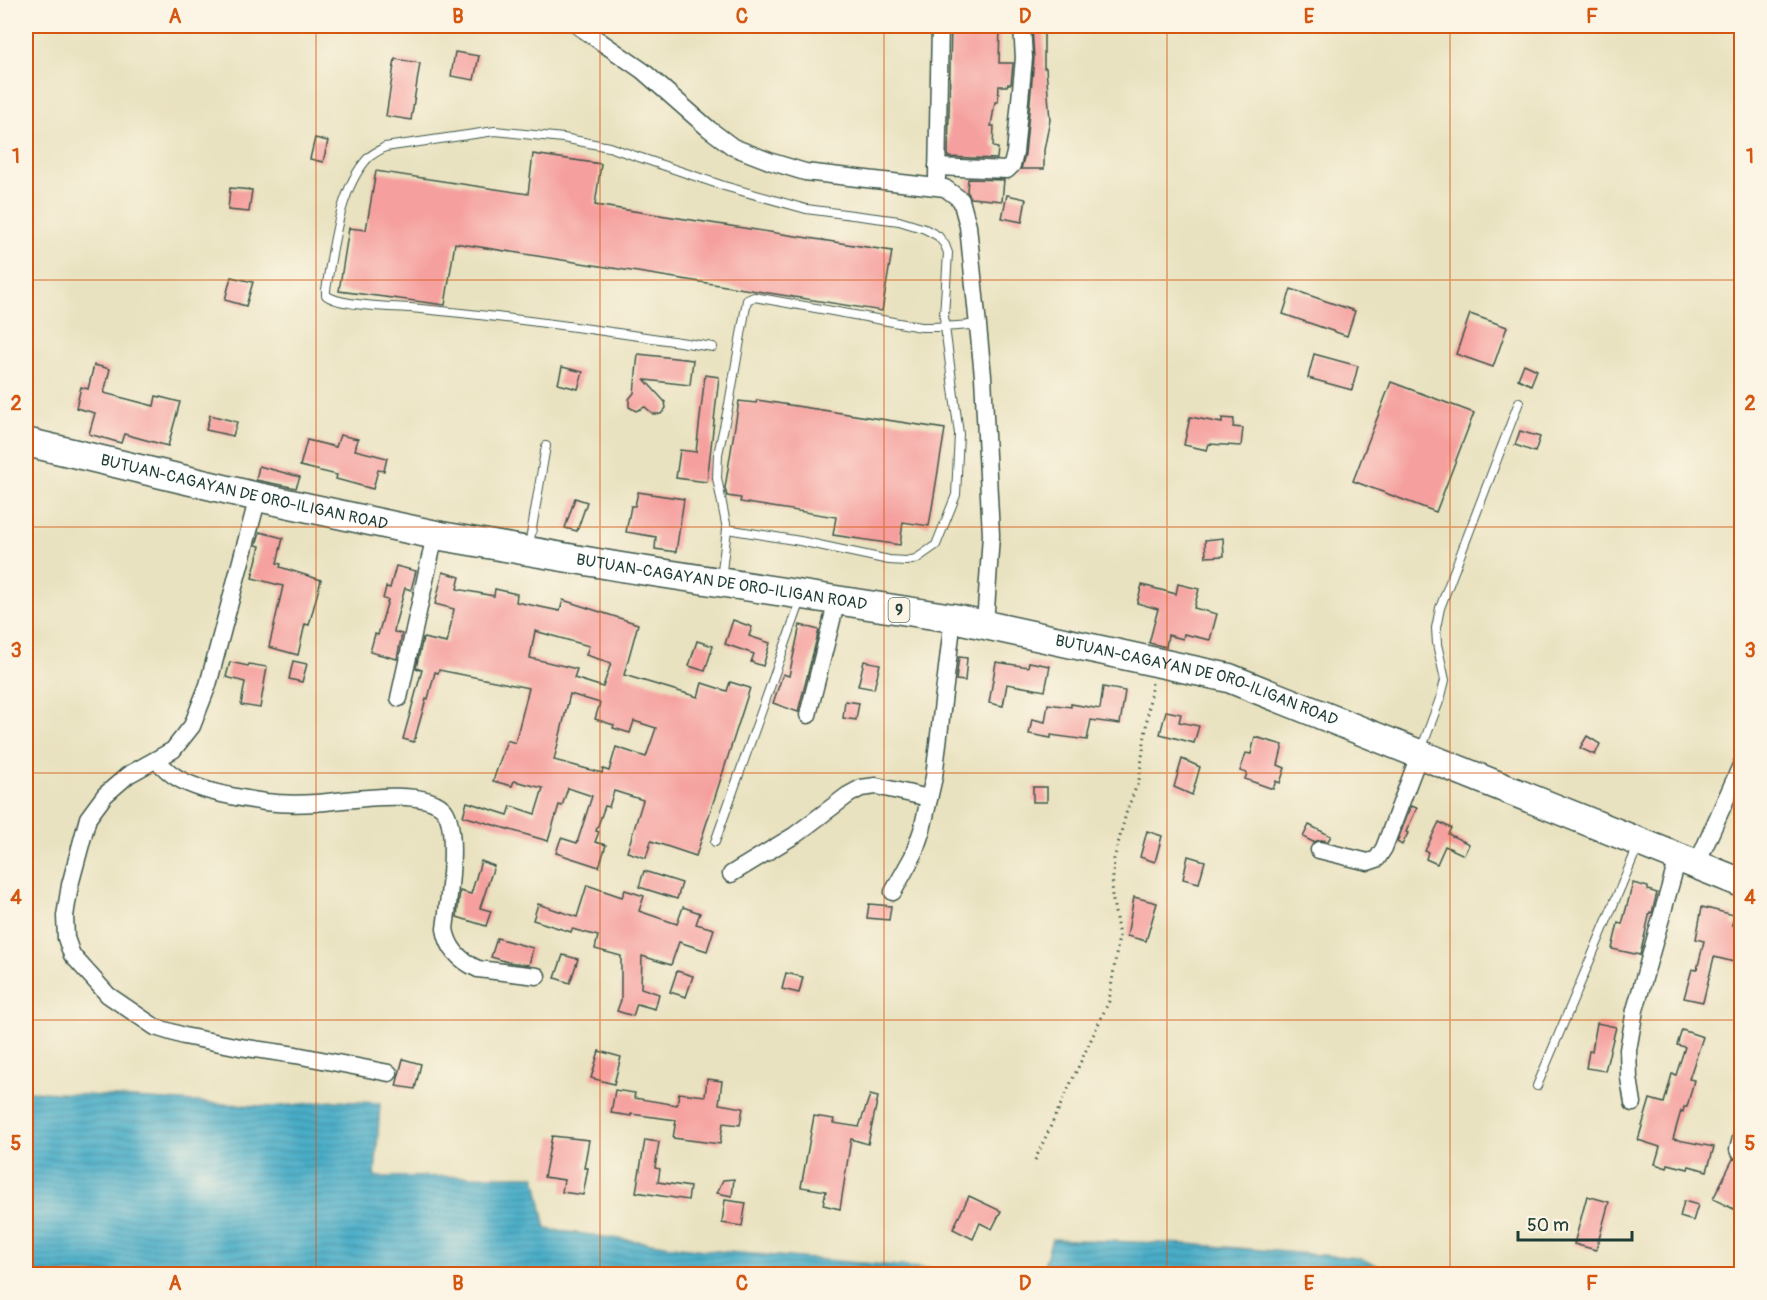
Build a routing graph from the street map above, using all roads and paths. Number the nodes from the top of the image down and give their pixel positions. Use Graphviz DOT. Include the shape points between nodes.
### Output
graph roads {
  1 [pos="578,26"];
  2 [pos="940,26"];
  3 [pos="1022,26"];
  4 [pos="937,167"];
  5 [pos="938,186"];
  6 [pos="977,324"];
  7 [pos="945,327"];
  8 [pos="713,347"];
  9 [pos="1519,402"];
  10 [pos="26,442"];
  11 [pos="546,446"];
  12 [pos="258,497"];
  13 [pos="727,529"];
  14 [pos="435,535"];
  15 [pos="528,551"];
  16 [pos="720,582"];
  17 [pos="802,595"];
  18 [pos="837,600"];
  19 [pos="952,618"];
  20 [pos="985,625"];
  21 [pos="1155,661"];
  22 [pos="399,698"];
  23 [pos="808,715"];
  24 [pos="1420,753"];
  25 [pos="156,760"];
  26 [pos="1742,764"];
  27 [pos="929,798"];
  28 [pos="715,842"];
  29 [pos="1640,843"];
  30 [pos="1319,850"];
  31 [pos="1687,861"];
  32 [pos="731,874"];
  33 [pos="1742,883"];
  34 [pos="893,892"];
  35 [pos="537,976"];
  36 [pos="389,1073"];
  37 [pos="1537,1086"];
  38 [pos="1633,1102"];
  39 [pos="1035,1160"];
  1 -- 5 [label="street" via="643,71 733,147 805,172"];
  2 -- 4 [label="street"];
  3 -- 4 [label="street" via="1024,58 1012,165 1007,170"];
  4 -- 5 [label="street"];
  5 -- 6 [label="street" via="961,200 965,212"];
  6 -- 7 [label="lane"];
  6 -- 20 [label="street" via="991,535"];
  7 -- 8 [label="lane" via="948,253 938,236 925,229 899,221 795,206 609,147 495,131 385,147 370,157 351,183 335,236 326,290 330,298 356,304 491,315"];
  7 -- 13 [label="lane" via="921,327 754,297 747,300 718,454 717,478"];
  7 -- 13 [label="lane" via="959,434 956,495 936,544 916,559 889,560"];
  9 -- 24 [label="lane" via="1440,608 1437,644 1445,680"];
  10 -- 12 [label="highway, BUTUAN-CAGAYAN DE ORO-ILIGAN ROAD / 9"];
  11 -- 15 [label="lane"];
  12 -- 14 [label="highway, BUTUAN-CAGAYAN DE ORO-ILIGAN ROAD / 9"];
  12 -- 25 [label="street" via="208,685 192,726 173,750"];
  13 -- 16 [label="lane"];
  14 -- 15 [label="highway, BUTUAN-CAGAYAN DE ORO-ILIGAN ROAD / 9"];
  14 -- 22 [label="street"];
  15 -- 16 [label="highway, BUTUAN-CAGAYAN DE ORO-ILIGAN ROAD / 9"];
  16 -- 17 [label="highway, BUTUAN-CAGAYAN DE ORO-ILIGAN ROAD / 9"];
  17 -- 18 [label="highway, BUTUAN-CAGAYAN DE ORO-ILIGAN ROAD / 9"];
  17 -- 28 [label="lane"];
  18 -- 19 [label="highway, BUTUAN-CAGAYAN DE ORO-ILIGAN ROAD / 9"];
  18 -- 23 [label="street"];
  19 -- 20 [label="highway, BUTUAN-CAGAYAN DE ORO-ILIGAN ROAD / 9"];
  19 -- 27 [label="street"];
  20 -- 21 [label="highway, BUTUAN-CAGAYAN DE ORO-ILIGAN ROAD / 9"];
  21 -- 24 [label="highway, BUTUAN-CAGAYAN DE ORO-ILIGAN ROAD / 9" via="1229,678"];
  21 -- 39 [label="path" via="1139,780 1114,859 1112,895 1119,936 1109,1001"];
  24 -- 29 [label="highway, BUTUAN-CAGAYAN DE ORO-ILIGAN ROAD / 9"];
  24 -- 30 [label="street" via="1377,859 1368,862"];
  25 -- 35 [label="street" via="173,776 192,785 266,802 318,803 375,797 427,800 437,805 450,821 452,854 445,929 454,952 478,969"];
  25 -- 36 [label="street" via="128,775 105,795 88,818 65,916 72,955 108,995 155,1027 184,1036"];
  26 -- 31 [label="street"];
  27 -- 32 [label="street" via="876,786 861,788"];
  27 -- 34 [label="street" via="913,856"];
  29 -- 31 [label="highway, BUTUAN-CAGAYAN DE ORO-ILIGAN ROAD / 9"];
  29 -- 37 [label="lane"];
  31 -- 33 [label="highway, BUTUAN-CAGAYAN DE ORO-ILIGAN ROAD / 9"];
  31 -- 38 [label="street" via="1635,1010 1628,1050"];
}
